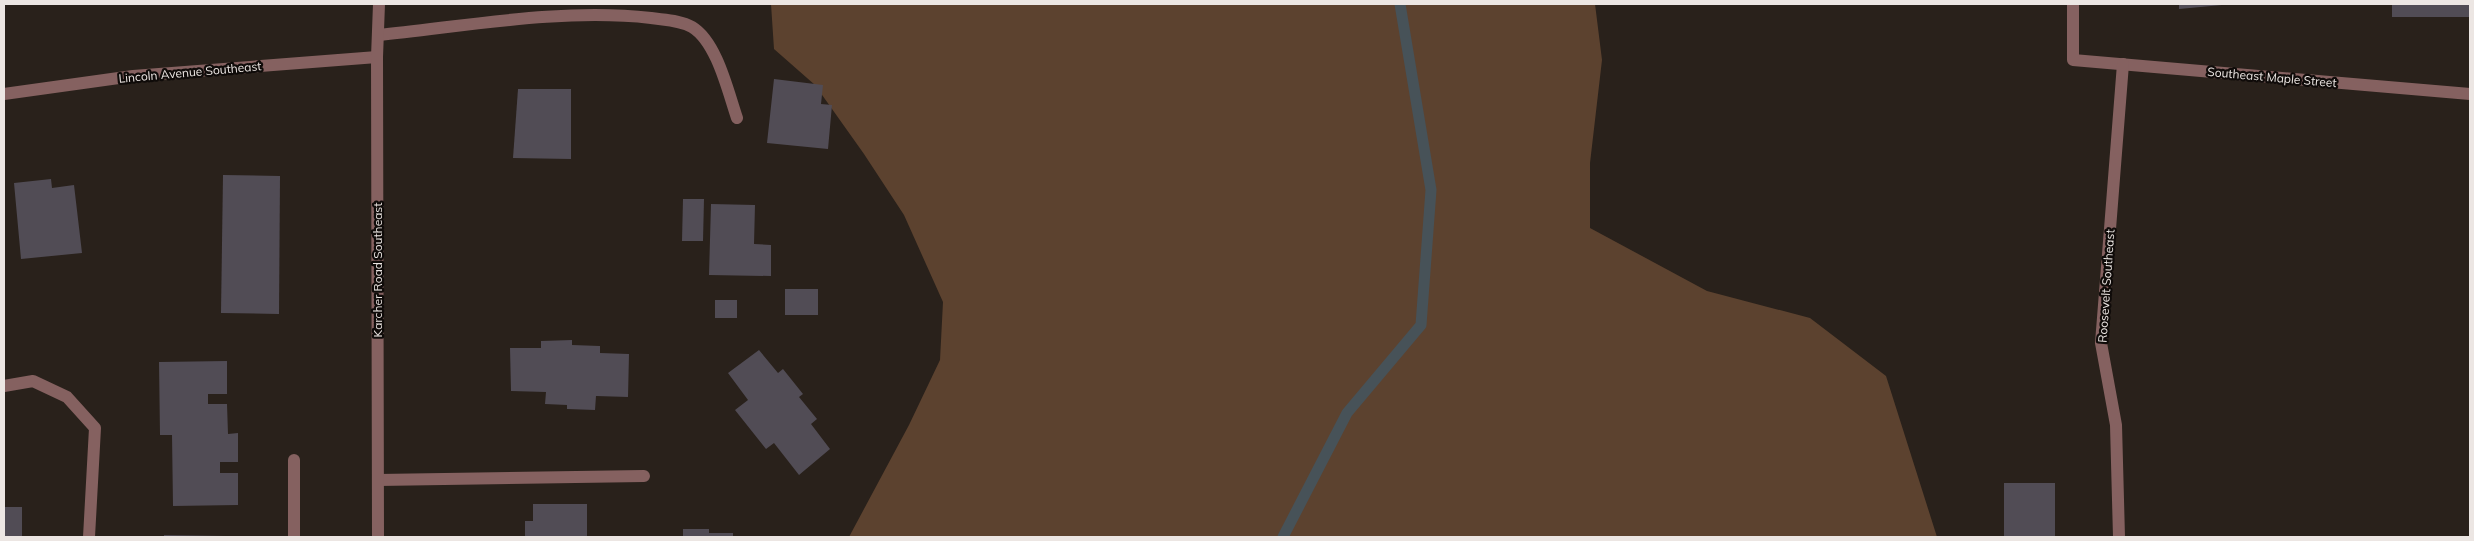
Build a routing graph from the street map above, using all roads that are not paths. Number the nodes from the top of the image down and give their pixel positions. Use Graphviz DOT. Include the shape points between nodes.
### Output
graph roads {
  1 [pos="378,4"];
  2 [pos="2073,4"];
  3 [pos="378,35"];
  4 [pos="377,57"];
  5 [pos="2124,64"];
  6 [pos="4,94"];
  7 [pos="2470,94"];
  8 [pos="736,118"];
  9 [pos="4,386"];
  10 [pos="294,460"];
  11 [pos="644,476"];
  12 [pos="378,480"];
  13 [pos="89,537"];
  14 [pos="294,537"];
  15 [pos="378,537"];
  16 [pos="2119,537"];
  1 -- 3 [label="street, Karcher Road Southeast"];
  2 -- 5 [label="street, Southeast Maple Street" via="2073,60"];
  3 -- 4 [label="street, Karcher Road Southeast"];
  3 -- 8 [label="street" via="600,15 673,21 692,27 708,43"];
  4 -- 6 [label="street, Lincoln Avenue Southeast" via="133,76"];
  4 -- 12 [label="street, Karcher Road Southeast"];
  5 -- 7 [label="street, Southeast Maple Street"];
  5 -- 16 [label="street, Roosevelt Southeast" via="2101,343 2116,425"];
  9 -- 13 [label="street" via="33,381 67,397 95,428"];
  10 -- 14 [label="street"];
  11 -- 12 [label="street"];
  12 -- 15 [label="street, Karcher Road Southeast"];
}
